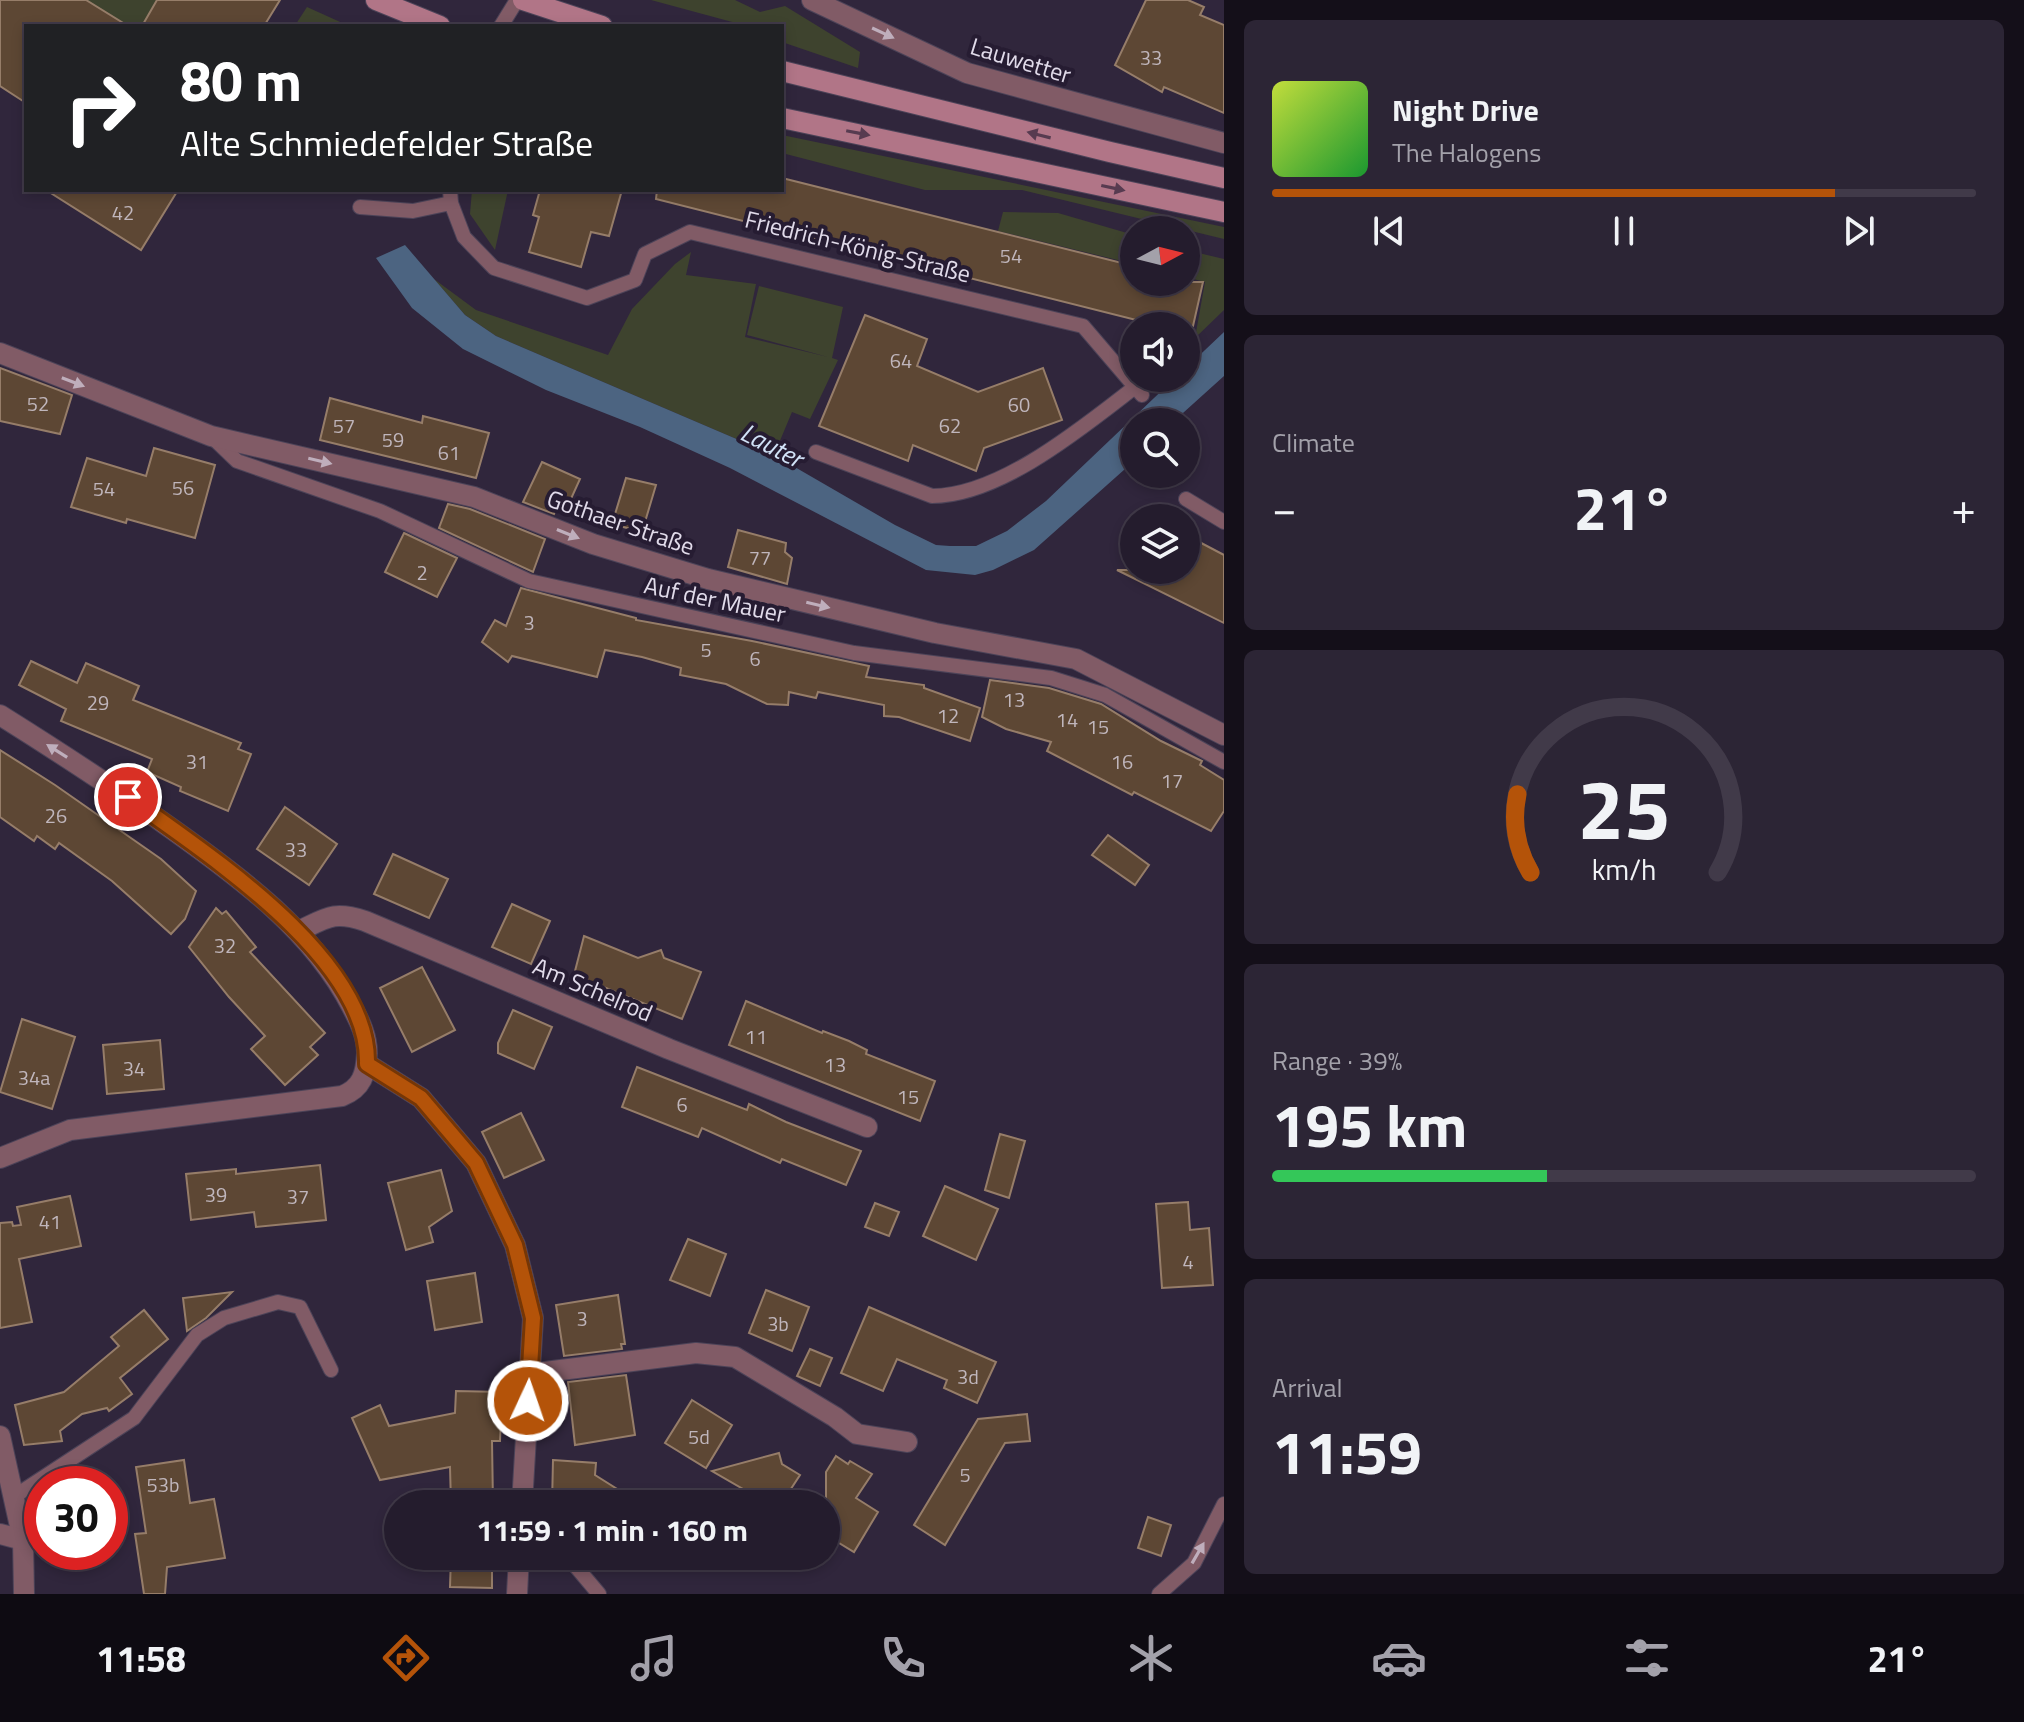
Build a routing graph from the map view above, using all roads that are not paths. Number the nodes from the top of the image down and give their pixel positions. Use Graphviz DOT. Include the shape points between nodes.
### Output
graph roads {
  1 [pos="376,0"];
  2 [pos="517,0"];
  3 [pos="523,0"];
  4 [pos="812,0"];
  5 [pos="435,24"];
  6 [pos="502,24"];
  7 [pos="596,24"];
  8 [pos="784,72"];
  9 [pos="784,118"];
  10 [pos="1224,143"];
  11 [pos="1224,178"];
  12 [pos="450,196"];
  13 [pos="360,207"];
  14 [pos="1224,212"];
  15 [pos="0,353"];
  16 [pos="211,436"];
  17 [pos="816,452"];
  18 [pos="1186,499"];
  19 [pos="1224,522"];
  20 [pos="0,715"];
  21 [pos="1224,735"];
  22 [pos="1224,762"];
  23 [pos="299,931"];
  24 [pos="367,1064"];
  25 [pos="867,1127"];
  26 [pos="0,1158"];
  27 [pos="331,1370"];
  28 [pos="529,1374"];
  29 [pos="0,1436"];
  30 [pos="907,1442"];
  31 [pos="522,1490"];
  32 [pos="15,1496"];
  33 [pos="1224,1504"];
  34 [pos="0,1534"];
  35 [pos="23,1540"];
  36 [pos="518,1570"];
  37 [pos="579,1570"];
  38 [pos="24,1594"];
  39 [pos="517,1594"];
  40 [pos="599,1594"];
  41 [pos="1159,1594"];
  1 -- 5 [label="main road"];
  2 -- 6 [label="lane"];
  3 -- 7 [label="main road"];
  4 -- 10 [label="street, Lauwetter, one-way" via="967,73"];
  11 -- 8 [label="main road, one-way"];
  9 -- 14 [label="main road, one-way"];
  12 -- 13 [label="lane, Friedrich-König-Straße" via="413,211"];
  12 -- 17 [label="lane, Friedrich-König-Straße" via="464,237 494,268 587,298 635,280 645,254 690,232 1083,326 1139,391 1015,469 951,496 932,496"];
  15 -- 16 [label="street, Gothaer Straße, one-way"];
  16 -- 21 [label="street, Gothaer Straße, one-way" via="474,497 593,544 708,579 935,633 1076,659"];
  16 -- 22 [label="lane, Auf der Mauer" via="237,461 380,511 529,581 854,653 1051,678 1105,695"];
  18 -- 19 [label="lane"];
  23 -- 20 [label="street, one-way" via="214,859"];
  23 -- 24 [label="street" via="341,985 362,1025"];
  23 -- 25 [label="street, Am Schelrod" via="344,914 365,921"];
  24 -- 26 [label="street" via="353,1092 342,1096 70,1130"];
  24 -- 28 [label="street" via="421,1098 476,1163 515,1245 533,1318"];
  27 -- 32 [label="lane" via="300,1307 278,1302 224,1318 197,1335 134,1418"];
  28 -- 30 [label="street" via="696,1353 735,1357 857,1434"];
  28 -- 31 [label="street"];
  29 -- 32 [label="street"];
  32 -- 35 [label="street"];
  41 -- 33 [label="lane, one-way" via="1194,1563"];
  34 -- 35 [label="street"];
  35 -- 38 [label="street"];
  36 -- 39 [label="street"];
  37 -- 40 [label="lane"];
}
